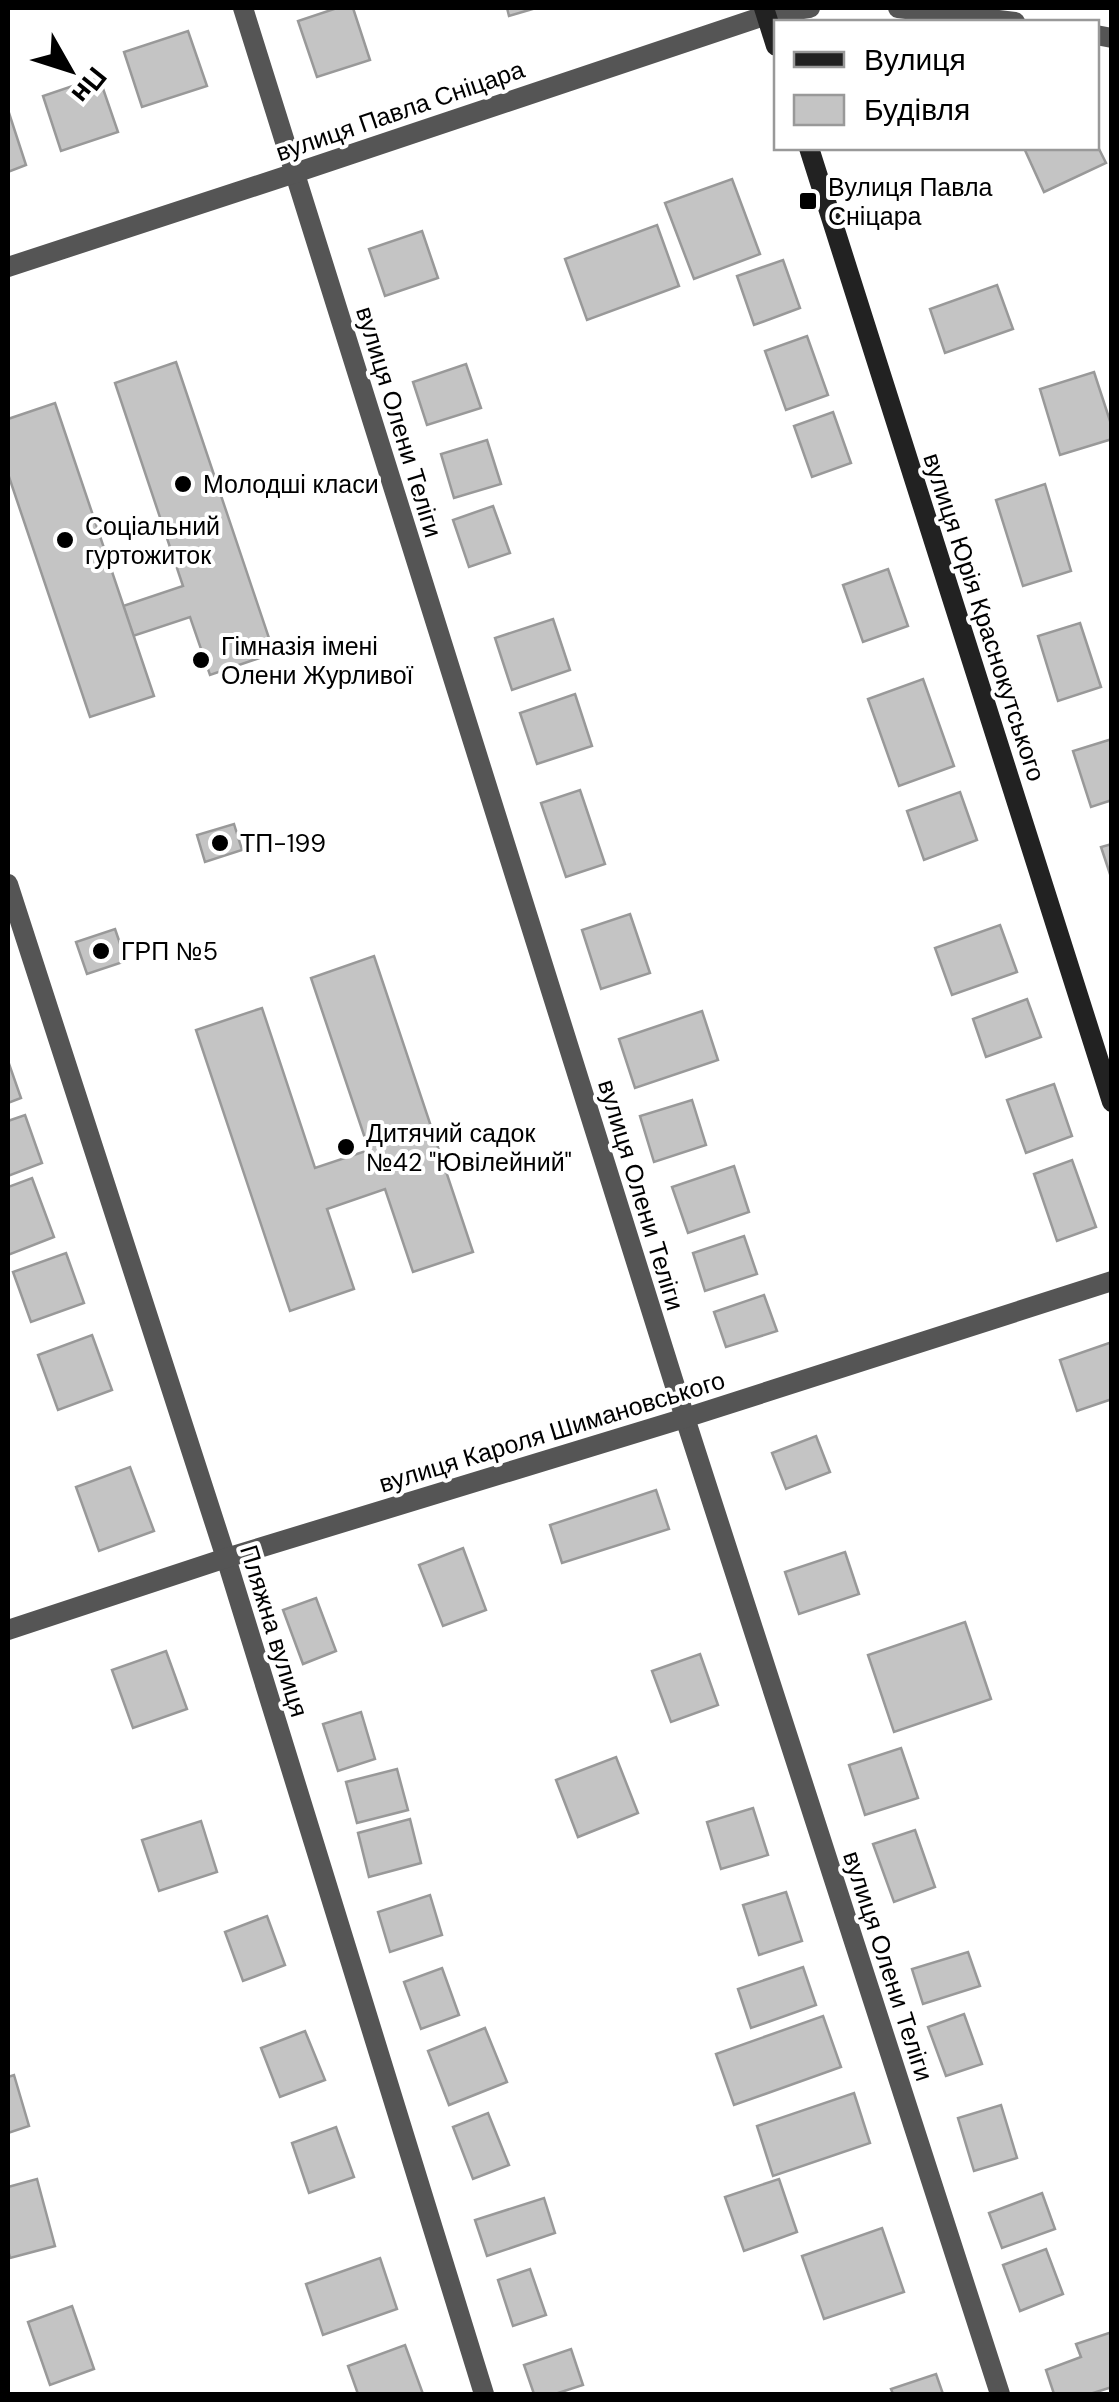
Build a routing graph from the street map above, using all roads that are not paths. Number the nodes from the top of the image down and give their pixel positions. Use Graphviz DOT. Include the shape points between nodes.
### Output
graph roads {
  1 [pos="242,8"];
  2 [pos="810,8"];
  3 [pos="898,8"];
  4 [pos="765,11"];
  5 [pos="999,20"];
  6 [pos="774,40"];
  7 [pos="810,150"];
  8 [pos="295,174"];
  9 [pos="8,267"];
  10 [pos="8,884"];
  11 [pos="1112,1102"];
  12 [pos="1112,1282"];
  13 [pos="685,1418"];
  14 [pos="226,1558"];
  15 [pos="8,1630"];
  16 [pos="484,2394"];
  17 [pos="1000,2394"];
  1 -- 8 [label="street, вулиця Олени Теліги"];
  2 -- 4 [label="street, вулиця Павла Сніцара"];
  3 -- 5 [label="street"];
  4 -- 6 [label="street"];
  4 -- 8 [label="street, вулиця Павла Сніцара"];
  7 -- 11 [label="street, вулиця Юрія Краснокутського"];
  8 -- 9 [label="street, вулиця Павла Сніцара"];
  8 -- 13 [label="street, вулиця Олени Теліги"];
  10 -- 14 [label="street, Пляжна вулиця"];
  12 -- 13 [label="street, вулиця Кароля Шимановського"];
  13 -- 14 [label="street, вулиця Кароля Шимановського"];
  13 -- 17 [label="street, вулиця Олени Теліги"];
  14 -- 15 [label="street, вулиця Кароля Шимановського"];
  14 -- 16 [label="street, Пляжна вулиця"];
}
